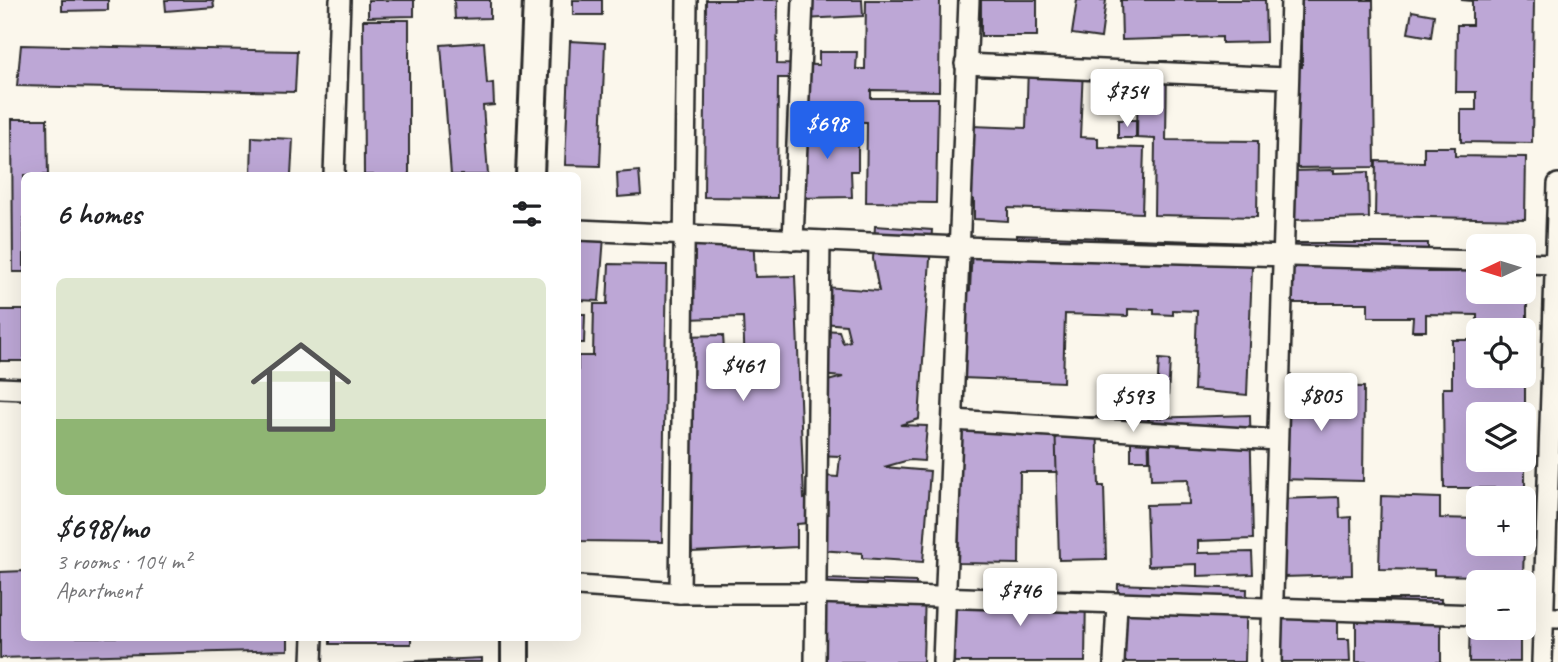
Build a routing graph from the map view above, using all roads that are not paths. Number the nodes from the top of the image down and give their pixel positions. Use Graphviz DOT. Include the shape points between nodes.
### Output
graph roads {
  1 [pos="340,0"];
  2 [pos="537,0"];
  3 [pos="687,0"];
  4 [pos="803,0"];
  5 [pos="969,0"];
  6 [pos="1291,0"];
  7 [pos="965,64"];
  8 [pos="1287,78"];
  9 [pos="334,172"];
  10 [pos="530,172"];
  11 [pos="1558,184"];
  12 [pos="581,230"];
  13 [pos="685,235"];
  14 [pos="793,240"];
  15 [pos="820,241"];
  16 [pos="959,247"];
  17 [pos="1282,256"];
  18 [pos="1466,261"];
  19 [pos="1536,263"];
  20 [pos="1556,264"];
  21 [pos="0,388"];
  22 [pos="21,389"];
  23 [pos="953,419"];
  24 [pos="1277,440"];
  25 [pos="581,586"];
  26 [pos="680,593"];
  27 [pos="817,593"];
  28 [pos="946,598"];
  29 [pos="1117,604"];
  30 [pos="1272,609"];
  31 [pos="1466,615"];
  32 [pos="1542,617"];
  33 [pos="313,641"];
  34 [pos="515,641"];
  35 [pos="312,662"];
  36 [pos="515,662"];
  37 [pos="816,662"];
  38 [pos="943,662"];
  39 [pos="1114,662"];
  40 [pos="1271,662"];
  41 [pos="1542,662"];
  1 -- 9 [label="street"];
  2 -- 10 [label="street"];
  3 -- 13 [label="street"];
  4 -- 14 [label="street"];
  5 -- 7 [label="street"];
  6 -- 8 [label="street"];
  7 -- 8 [label="street"];
  7 -- 16 [label="street"];
  8 -- 17 [label="street"];
  11 -- 20 [label="street"];
  12 -- 13 [label="street"];
  13 -- 14 [label="street"];
  13 -- 26 [label="street"];
  14 -- 15 [label="street"];
  15 -- 16 [label="street"];
  15 -- 27 [label="street"];
  16 -- 17 [label="street"];
  16 -- 23 [label="street"];
  17 -- 18 [label="street"];
  17 -- 24 [label="street"];
  19 -- 20 [label="street"];
  20 -- 32 [label="street"];
  21 -- 22 [label="street"];
  23 -- 24 [label="street"];
  23 -- 28 [label="street"];
  24 -- 30 [label="street"];
  25 -- 26 [label="street"];
  26 -- 27 [label="street"];
  27 -- 28 [label="street"];
  27 -- 37 [label="street"];
  28 -- 29 [label="street"];
  28 -- 38 [label="street"];
  29 -- 30 [label="street"];
  29 -- 39 [label="street"];
  30 -- 31 [label="street"];
  30 -- 40 [label="street"];
  32 -- 41 [label="street"];
  33 -- 35 [label="street"];
  34 -- 36 [label="street"];
}
